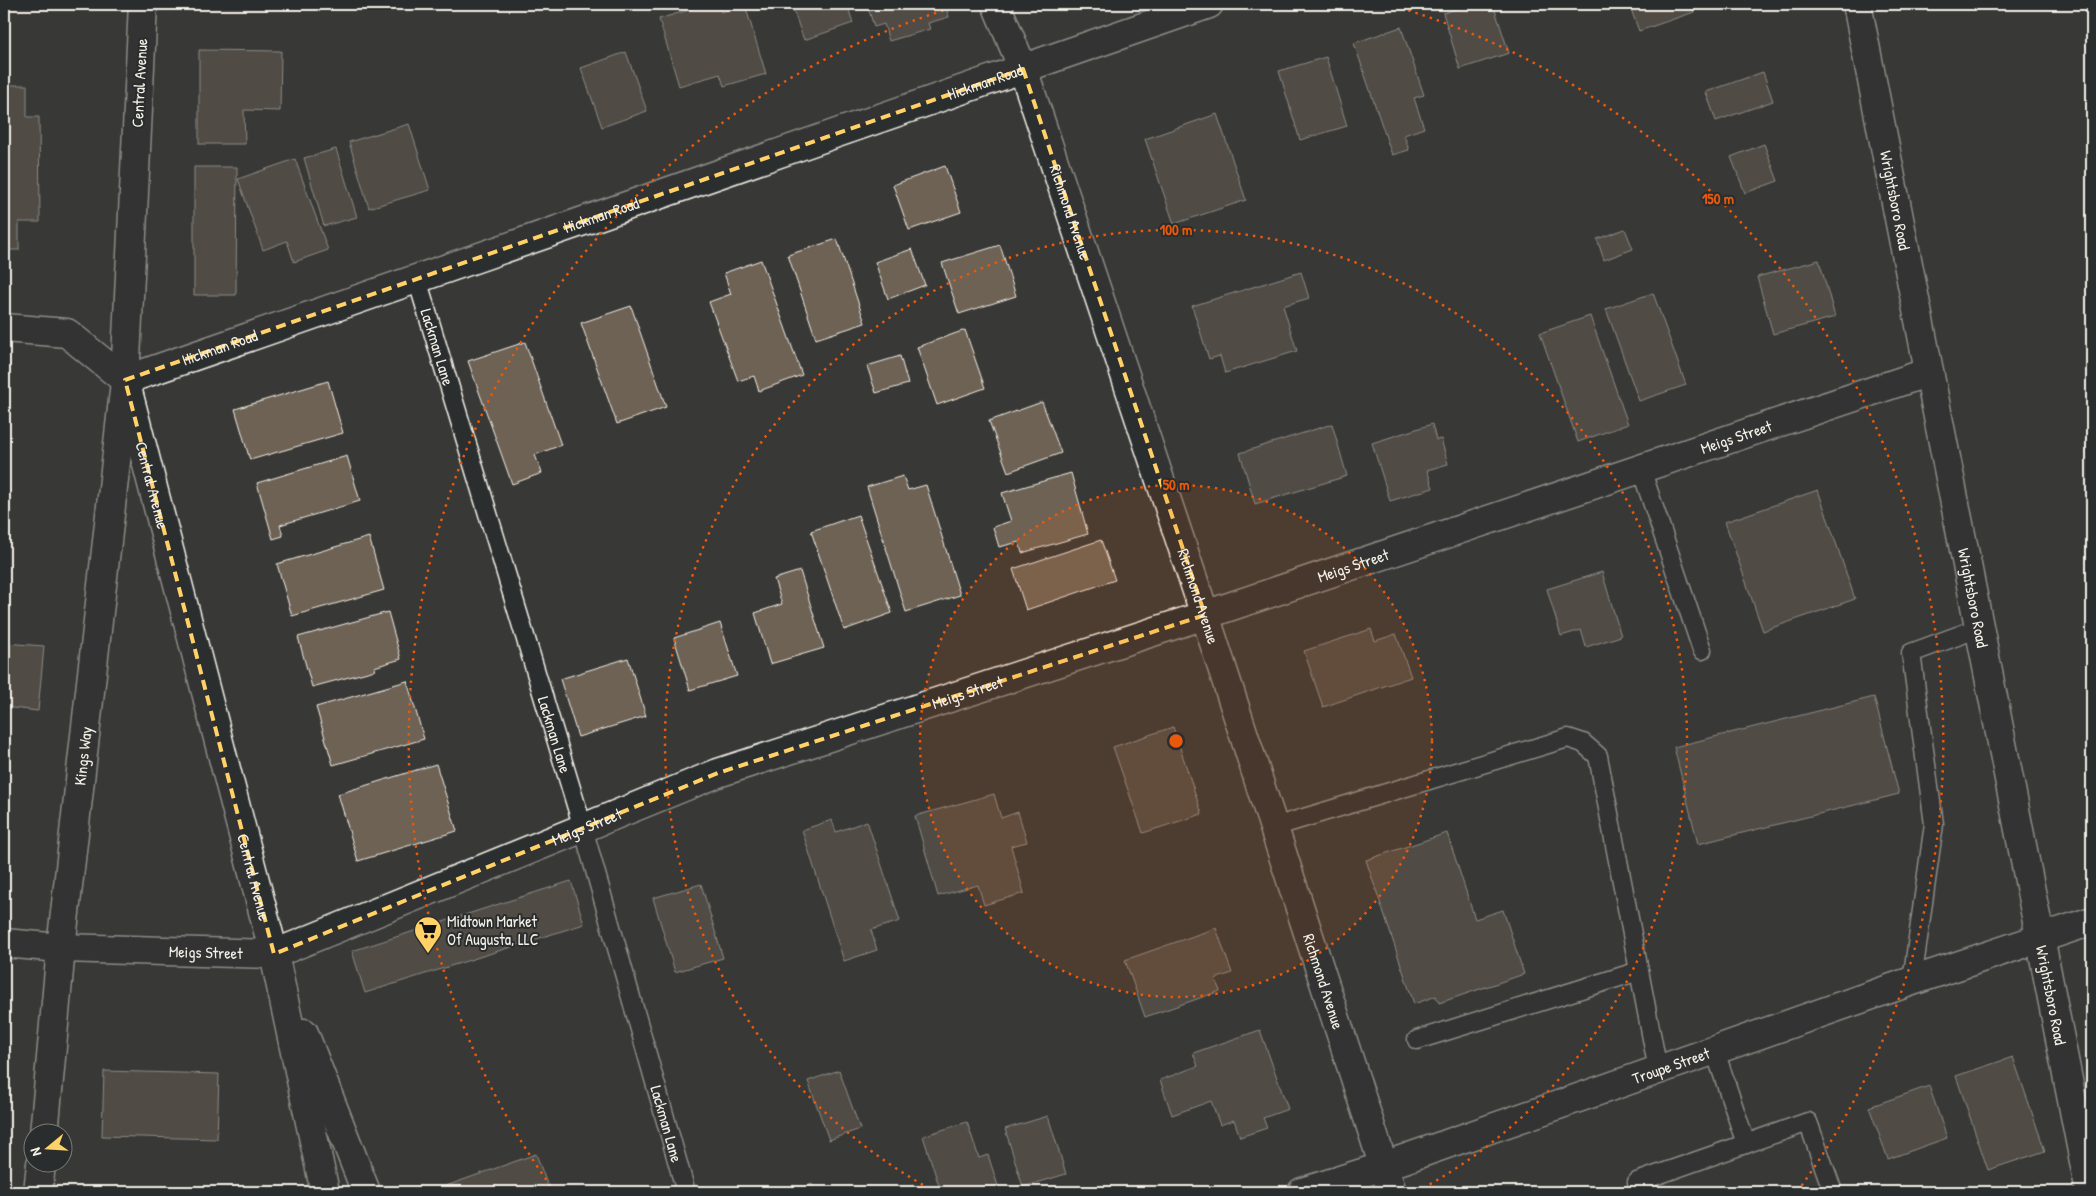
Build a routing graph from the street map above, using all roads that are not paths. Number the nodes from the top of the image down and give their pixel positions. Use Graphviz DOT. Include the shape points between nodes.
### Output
graph roads {
  1 [pos="143,4"];
  2 [pos="996,4"];
  3 [pos="1209,4"];
  4 [pos="1857,4"];
  5 [pos="1022,69"];
  6 [pos="417,279"];
  7 [pos="4,328"];
  8 [pos="1929,372"];
  9 [pos="125,380"];
  10 [pos="1641,469"];
  11 [pos="1205,615"];
  12 [pos="1979,628"];
  13 [pos="1702,650"];
  14 [pos="1274,827"];
  15 [pos="583,828"];
  16 [pos="2092,921"];
  17 [pos="2040,938"];
  18 [pos="4,943"];
  19 [pos="61,948"];
  20 [pos="274,954"];
  21 [pos="1640,971"];
  22 [pos="1912,981"];
  23 [pos="1417,1040"];
  24 [pos="1715,1051"];
  25 [pos="1658,1070"];
  26 [pos="45,1124"];
  27 [pos="1746,1144"];
  28 [pos="1384,1166"];
  29 [pos="40,1174"];
  30 [pos="38,1192"];
  31 [pos="325,1192"];
  32 [pos="366,1192"];
  33 [pos="686,1192"];
  34 [pos="1302,1192"];
  35 [pos="1392,1192"];
  36 [pos="1641,1192"];
  37 [pos="1832,1192"];
  38 [pos="2090,1192"];
  1 -- 9 [label="street, Central Avenue"];
  2 -- 5 [label="street, Richmond Avenue"];
  3 -- 5 [label="street, Hickman Road"];
  4 -- 8 [label="street, Wrightsboro Road"];
  5 -- 6 [label="street, Hickman Road"];
  5 -- 11 [label="street, Richmond Avenue"];
  6 -- 9 [label="street, Hickman Road"];
  6 -- 15 [label="lane, Lackman Lane"];
  7 -- 9 [label="street" via="67,333"];
  8 -- 10 [label="street, Meigs Street"];
  8 -- 12 [label="street, Wrightsboro Road"];
  9 -- 19 [label="street, Kings Way"];
  9 -- 20 [label="street, Central Avenue"];
  10 -- 11 [label="street, Meigs Street"];
  10 -- 13 [label="lane"];
  11 -- 14 [label="street, Richmond Avenue"];
  11 -- 15 [label="street, Meigs Street" via="718,774"];
  12 -- 17 [label="street, Wrightsboro Road"];
  12 -- 22 [label="lane" via="1910,653 1934,824"];
  14 -- 21 [label="lane" via="1568,738 1583,743 1598,756"];
  14 -- 28 [label="street, Richmond Avenue"];
  15 -- 20 [label="street, Meigs Street"];
  15 -- 33 [label="lane, Lackman Lane"];
  16 -- 17 [label="street, Troupe Street"];
  17 -- 22 [label="street, Troupe Street"];
  17 -- 38 [label="street, Wrightsboro Road"];
  18 -- 19 [label="street, Meigs Street"];
  19 -- 20 [label="street, Meigs Street"];
  19 -- 26 [label="street, Kings Way"];
  20 -- 31 [label="street, Central Avenue"];
  20 -- 32 [label="street, Central Avenue"];
  21 -- 23 [label="lane"];
  21 -- 25 [label="lane"];
  22 -- 24 [label="street, Troupe Street"];
  24 -- 25 [label="street, Troupe Street"];
  24 -- 27 [label="lane"];
  25 -- 28 [label="street, Troupe Street"];
  27 -- 36 [label="lane" via="1637,1182"];
  27 -- 37 [label="lane" via="1808,1122"];
  28 -- 34 [label="street, Troupe Street"];
  28 -- 35 [label="street, Richmond Avenue"];
  29 -- 30 [label="street"];
}
